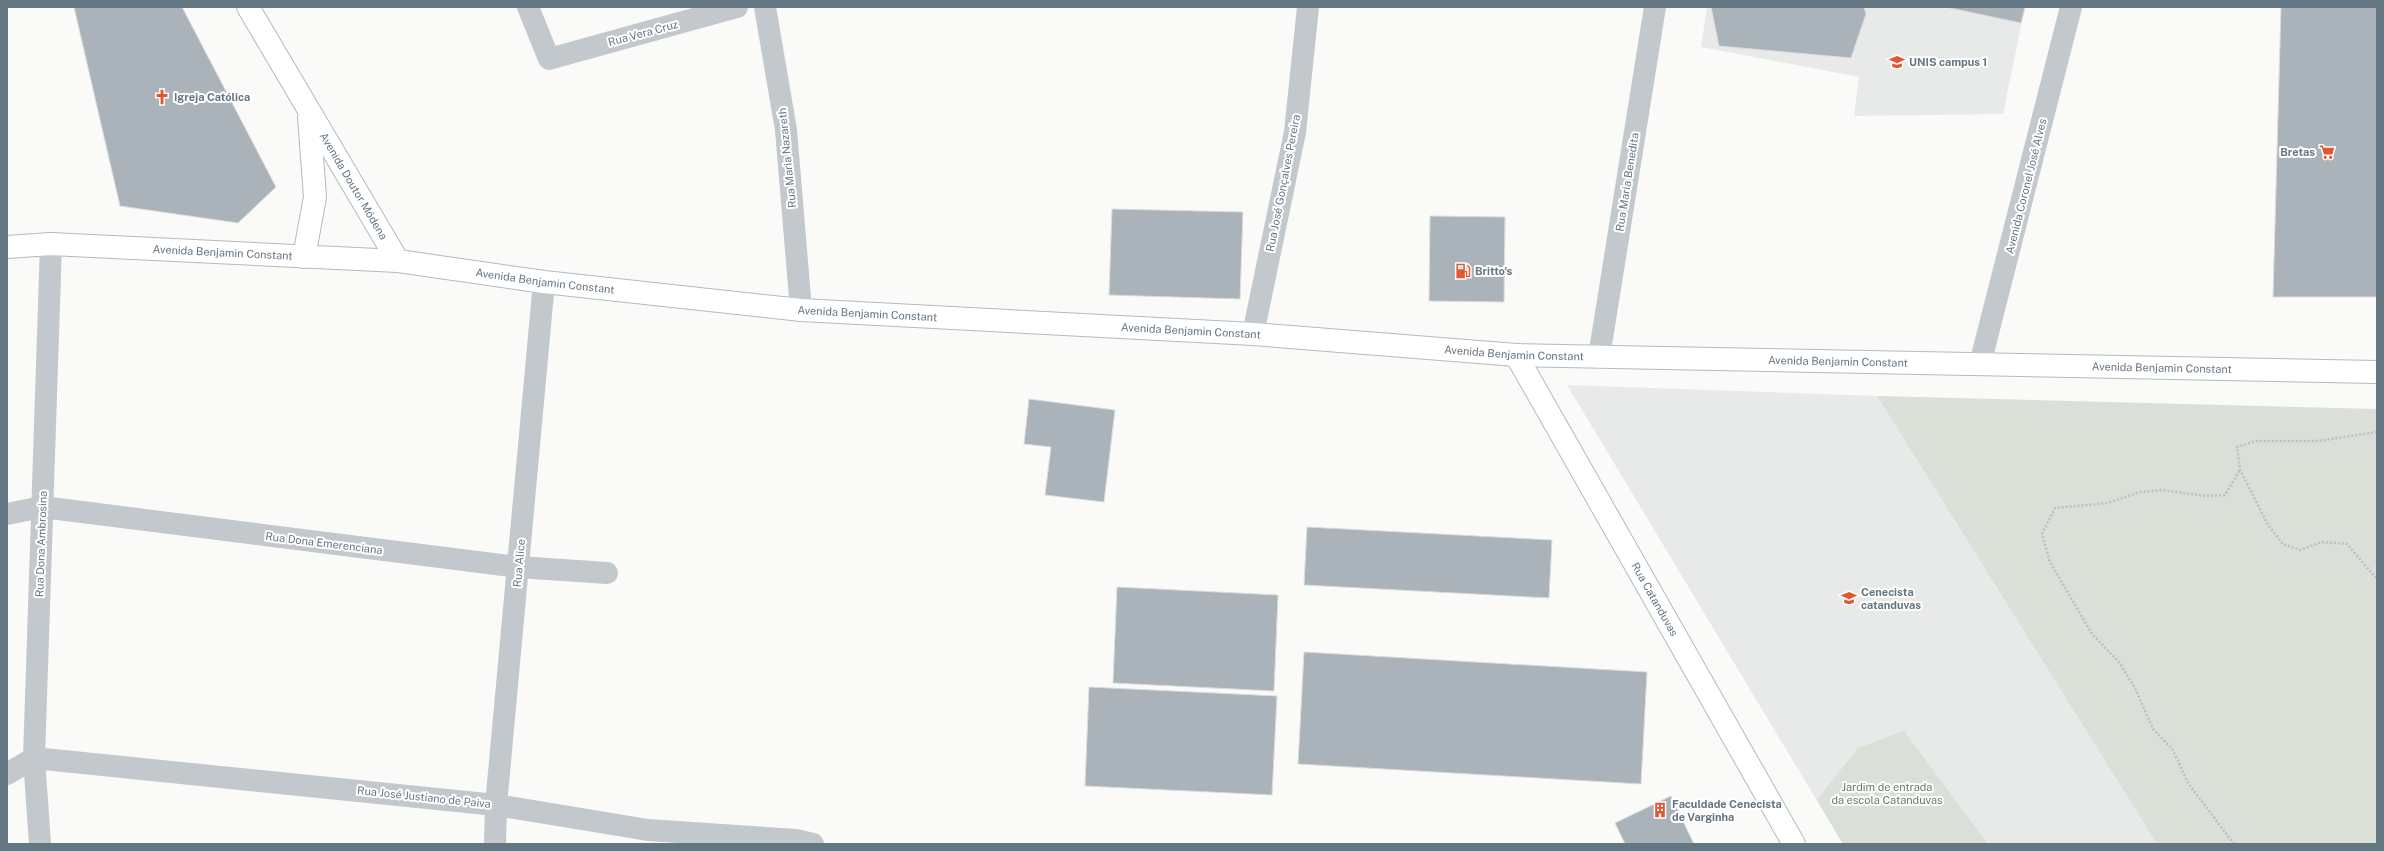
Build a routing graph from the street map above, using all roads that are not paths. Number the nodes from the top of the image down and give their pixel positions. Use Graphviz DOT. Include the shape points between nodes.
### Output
graph roads {
  1 [pos="248,7"];
  2 [pos="528,7"];
  3 [pos="737,7"];
  4 [pos="765,7"];
  5 [pos="1308,7"];
  6 [pos="1655,7"];
  7 [pos="2071,7"];
  8 [pos="308,112"];
  9 [pos="51,244"];
  10 [pos="7,247"];
  11 [pos="304,256"];
  12 [pos="398,261"];
  13 [pos="544,282"];
  14 [pos="801,310"];
  15 [pos="1253,334"];
  16 [pos="1516,355"];
  17 [pos="1599,357"];
  18 [pos="1980,364"];
  19 [pos="2377,372"];
  20 [pos="42,507"];
  21 [pos="7,514"];
  22 [pos="518,567"];
  23 [pos="607,573"];
  24 [pos="34,758"];
  25 [pos="7,774"];
  26 [pos="496,805"];
  27 [pos="647,837"];
  28 [pos="40,844"];
  29 [pos="495,844"];
  30 [pos="813,844"];
  31 [pos="1794,844"];
  1 -- 8 [label="main road, Avenida Doutor Módena"];
  2 -- 3 [label="street, Rua Vera Cruz" via="548,59"];
  4 -- 14 [label="street, Rua Maria Nazareth" via="786,130"];
  5 -- 15 [label="street, Rua José Gonçalves Pereira" via="1295,132"];
  6 -- 17 [label="street, Rua Maria Benedita"];
  7 -- 18 [label="street, Avenida Coronel José Alves"];
  8 -- 11 [label="main road, Avenida Doutor Módena" via="315,197"];
  8 -- 12 [label="main road, Avenida Doutor Módena"];
  9 -- 10 [label="main road, Avenida Benjamin Constant"];
  9 -- 11 [label="main road, Avenida Benjamin Constant"];
  9 -- 20 [label="street, Rua Dona Ambrosina"];
  11 -- 12 [label="main road, Avenida Benjamin Constant"];
  12 -- 13 [label="main road, Avenida Benjamin Constant"];
  13 -- 14 [label="main road, Avenida Benjamin Constant"];
  13 -- 22 [label="street, Rua Alice"];
  14 -- 15 [label="main road, Avenida Benjamin Constant"];
  15 -- 16 [label="main road, Avenida Benjamin Constant"];
  16 -- 17 [label="main road, Avenida Benjamin Constant"];
  16 -- 31 [label="main road, Rua Catanduvas"];
  17 -- 18 [label="main road, Avenida Benjamin Constant"];
  18 -- 19 [label="main road, Avenida Benjamin Constant"];
  20 -- 21 [label="street, Rua Dona Emerenciana"];
  20 -- 22 [label="street, Rua Dona Emerenciana"];
  20 -- 24 [label="street, Rua Dona Ambrosina"];
  22 -- 23 [label="street, Rua Dona Emerenciana"];
  22 -- 26 [label="street, Rua Alice"];
  24 -- 25 [label="street"];
  24 -- 26 [label="street, Rua José Justiano de Paiva"];
  24 -- 28 [label="street, Rua Dona Ambrosina"];
  26 -- 27 [label="street, Rua José Justiano de Paiva"];
  26 -- 29 [label="street, Rua Alice"];
  27 -- 30 [label="street, Rua José Justiano de Paiva" via="796,840"];
}
